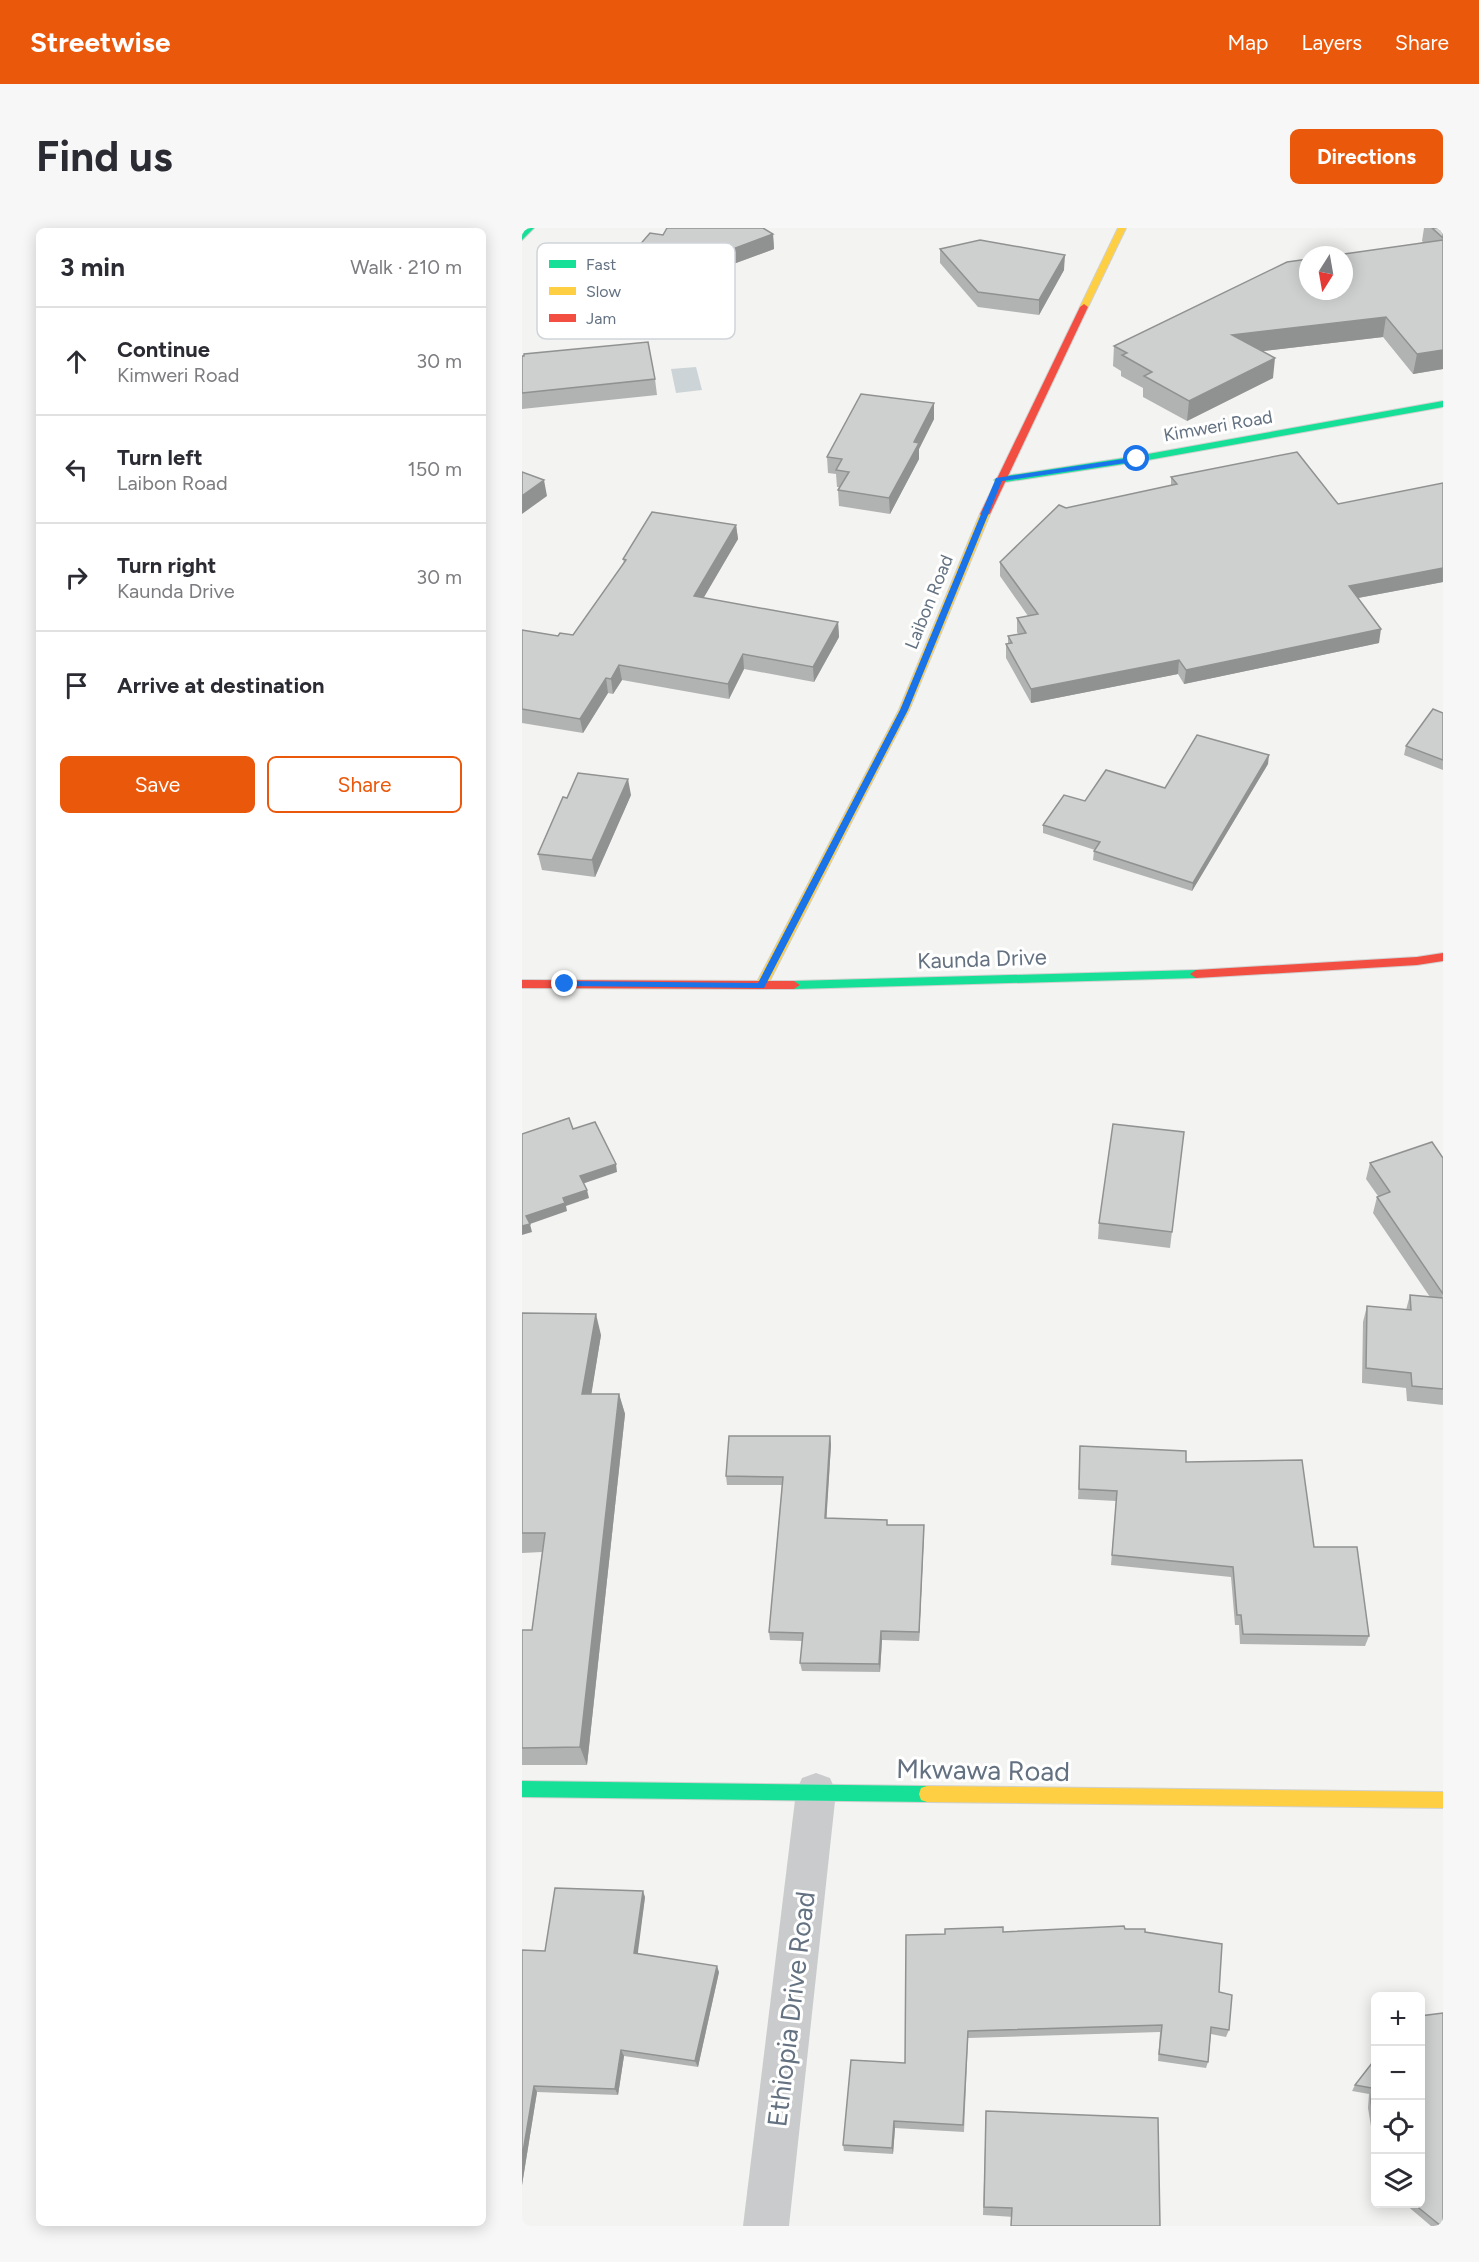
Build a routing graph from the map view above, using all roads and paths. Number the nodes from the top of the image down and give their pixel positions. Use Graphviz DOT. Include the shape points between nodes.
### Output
graph roads {
  1 [pos="530,228"];
  2 [pos="1122,228"];
  3 [pos="522,237"];
  4 [pos="1443,404"];
  5 [pos="999,480"];
  6 [pos="1443,957"];
  7 [pos="522,984"];
  8 [pos="761,986"];
  9 [pos="522,1789"];
  10 [pos="816,1792"];
  11 [pos="1443,1800"];
  12 [pos="766,2226"];
  1 -- 3 [label="street"];
  2 -- 5 [label="street, Laibon Road"];
  4 -- 5 [label="street, Kimweri Road"];
  5 -- 8 [label="street, Laibon Road" via="904,710"];
  6 -- 8 [label="street, Kaunda Drive" via="1171,975"];
  7 -- 8 [label="street, Kaunda Drive"];
  9 -- 10 [label="street, Mkwawa Road"];
  10 -- 11 [label="street, Mkwawa Road"];
  10 -- 12 [label="street, Ethiopia Drive Road"];
}
